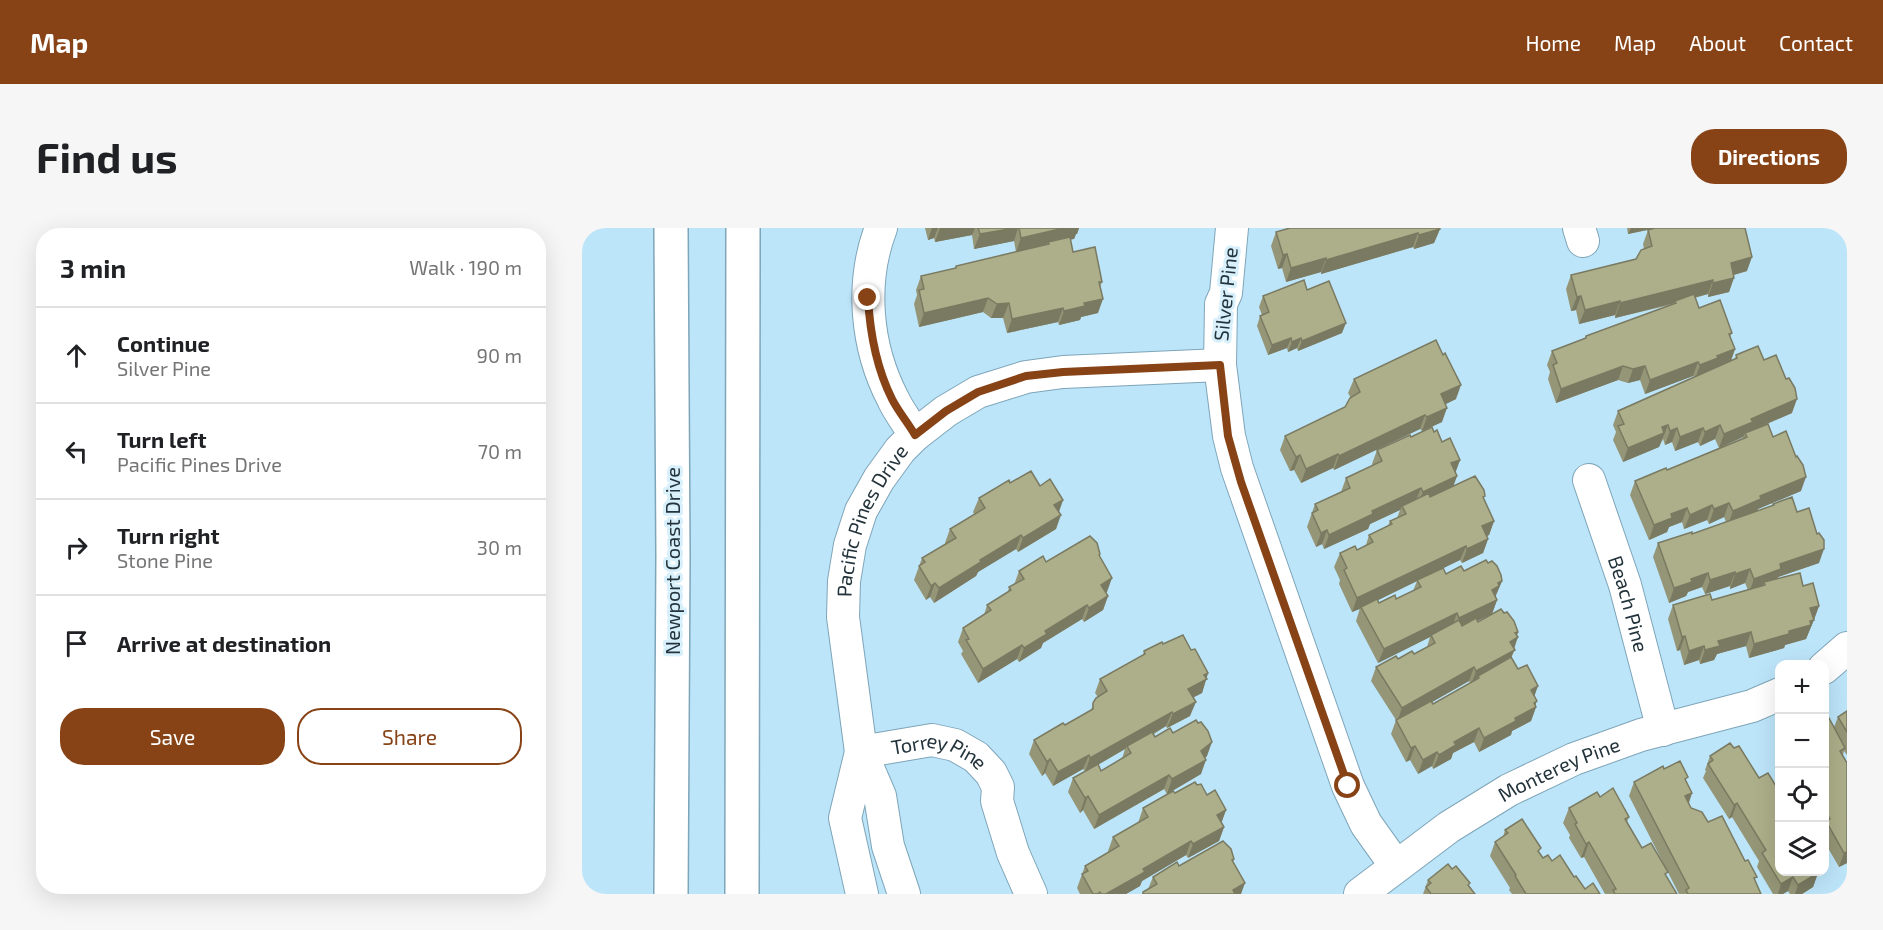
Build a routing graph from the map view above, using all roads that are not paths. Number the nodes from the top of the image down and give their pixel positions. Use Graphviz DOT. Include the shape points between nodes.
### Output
graph roads {
  1 [pos="671,228"];
  2 [pos="743,228"];
  3 [pos="881,228"];
  4 [pos="1232,228"];
  5 [pos="1220,365"];
  6 [pos="915,435"];
  7 [pos="1589,480"];
  8 [pos="1847,648"];
  9 [pos="1829,664"];
  10 [pos="1775,696"];
  11 [pos="1663,730"];
  12 [pos="861,752"];
  13 [pos="1396,866"];
  14 [pos="671,894"];
  15 [pos="742,894"];
  16 [pos="862,894"];
  17 [pos="904,894"];
  18 [pos="1031,894"];
  19 [pos="1360,894"];
  1 -- 14 [label="main road, Newport Coast Drive"];
  2 -- 15 [label="main road"];
  3 -- 6 [label="street" via="870,263 870,333 893,400"];
  4 -- 5 [label="street, Silver Pine" via="1226,293 1221,304"];
  5 -- 6 [label="street, Pacific Pines Drive" via="1026,376 978,392"];
  5 -- 13 [label="street, Silver Pine" via="1228,436 1256,527 1348,786 1366,824"];
  6 -- 12 [label="street, Pacific Pines Drive" via="879,479 861,511 843,581 843,617"];
  7 -- 11 [label="street, Beach Pine" via="1625,585"];
  8 -- 9 [label="street"];
  10 -- 11 [label="street, Monterey Pine" via="1752,706"];
  11 -- 13 [label="street, Monterey Pine" via="1574,759 1509,790"];
  12 -- 16 [label="street, Pacific Pines Drive" via="845,818"];
  12 -- 17 [label="street, Pacific Pines Drive" via="880,796 888,846"];
  12 -- 18 [label="street, Torrey Pine" via="932,740 955,745 976,757 998,787 997,801 1013,853"];
  13 -- 19 [label="street, Monterey Pine"];
}
